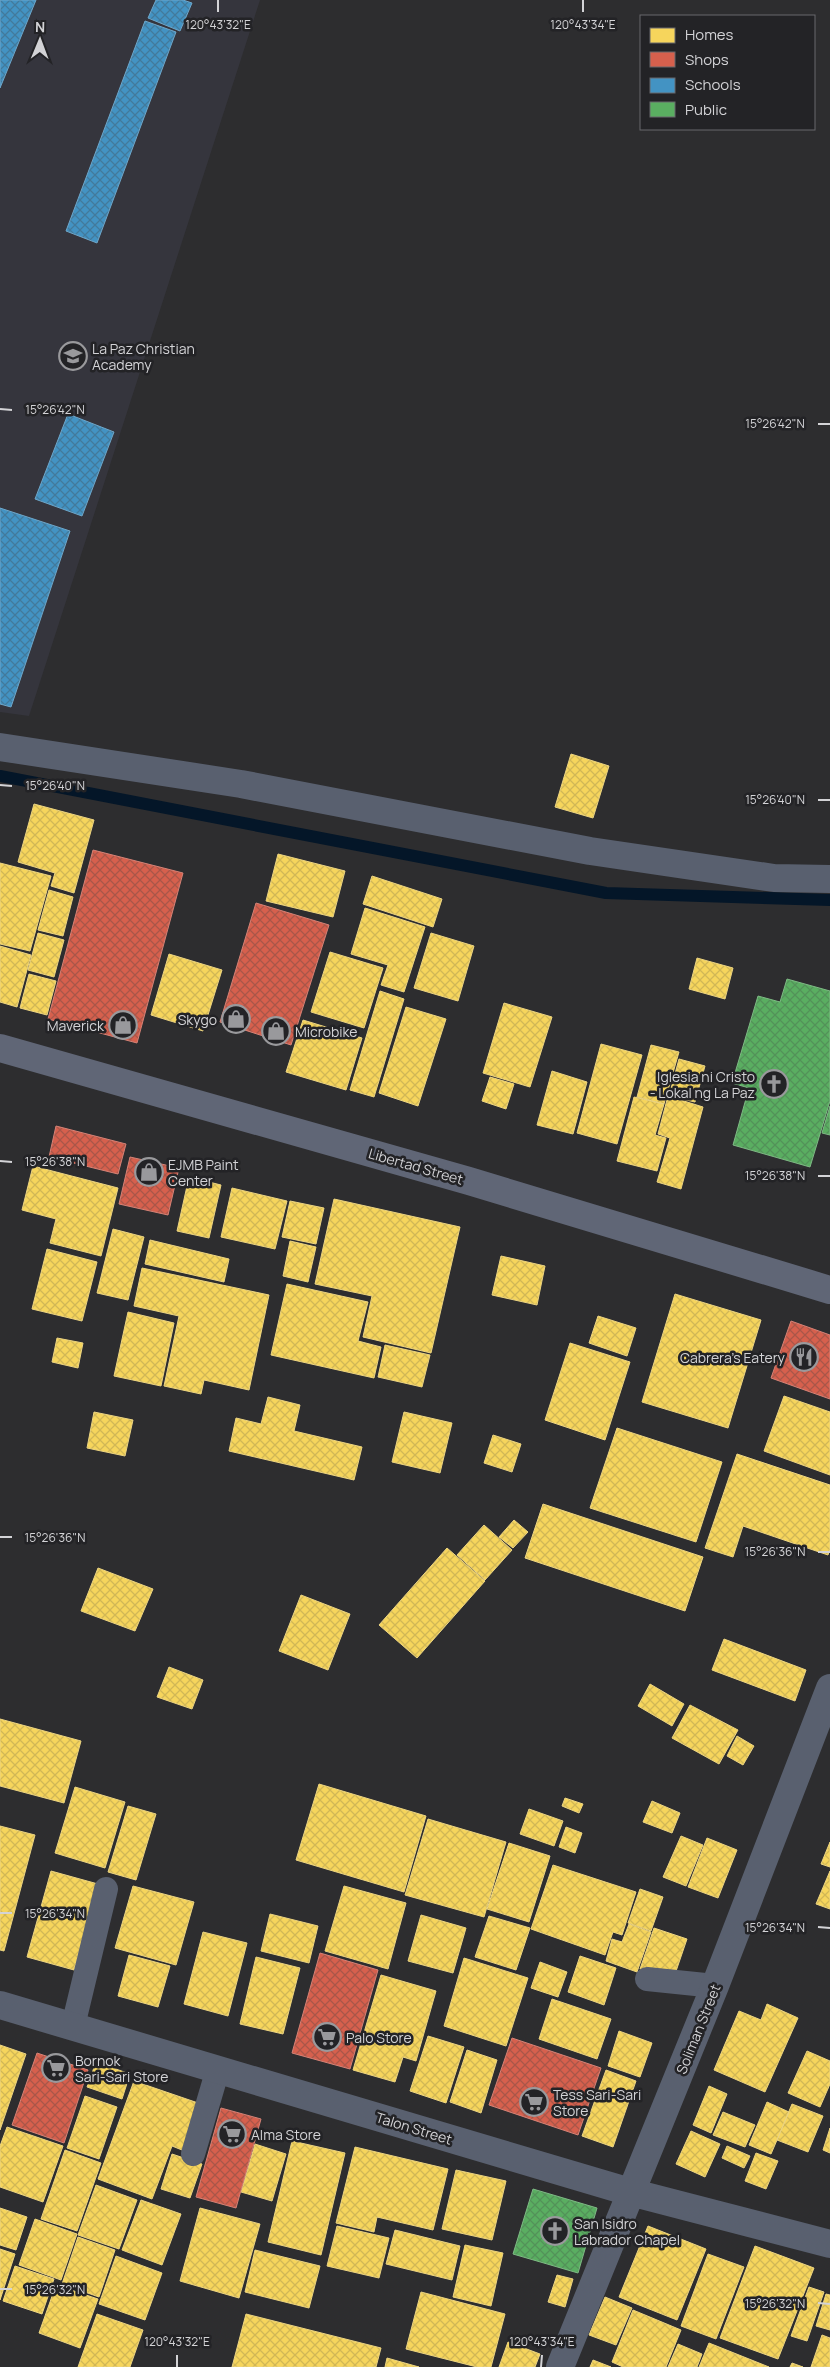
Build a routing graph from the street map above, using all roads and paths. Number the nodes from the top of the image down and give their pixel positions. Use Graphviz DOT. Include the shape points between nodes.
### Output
graph roads {
  1 [pos="0,747"];
  2 [pos="830,879"];
  3 [pos="0,1048"];
  4 [pos="830,1290"];
  5 [pos="830,1688"];
  6 [pos="106,1888"];
  7 [pos="647,1978"];
  8 [pos="715,1986"];
  9 [pos="0,2004"];
  10 [pos="73,2026"];
  11 [pos="218,2069"];
  12 [pos="193,2154"];
  13 [pos="630,2192"];
  14 [pos="830,2244"];
  15 [pos="560,2367"];
  1 -- 2 [label="street" via="241,784 590,852 774,878"];
  3 -- 4 [label="highway, Libertad Street" via="469,1181"];
  5 -- 8 [label="street, Soliman Street"];
  6 -- 10 [label="lane"];
  7 -- 8 [label="lane"];
  8 -- 13 [label="street, Soliman Street"];
  9 -- 10 [label="street, Talon Street"];
  10 -- 11 [label="street, Talon Street"];
  11 -- 12 [label="lane"];
  11 -- 13 [label="street, Talon Street"];
  13 -- 14 [label="street, Talon Street"];
  13 -- 15 [label="street, Soliman Street"];
}
